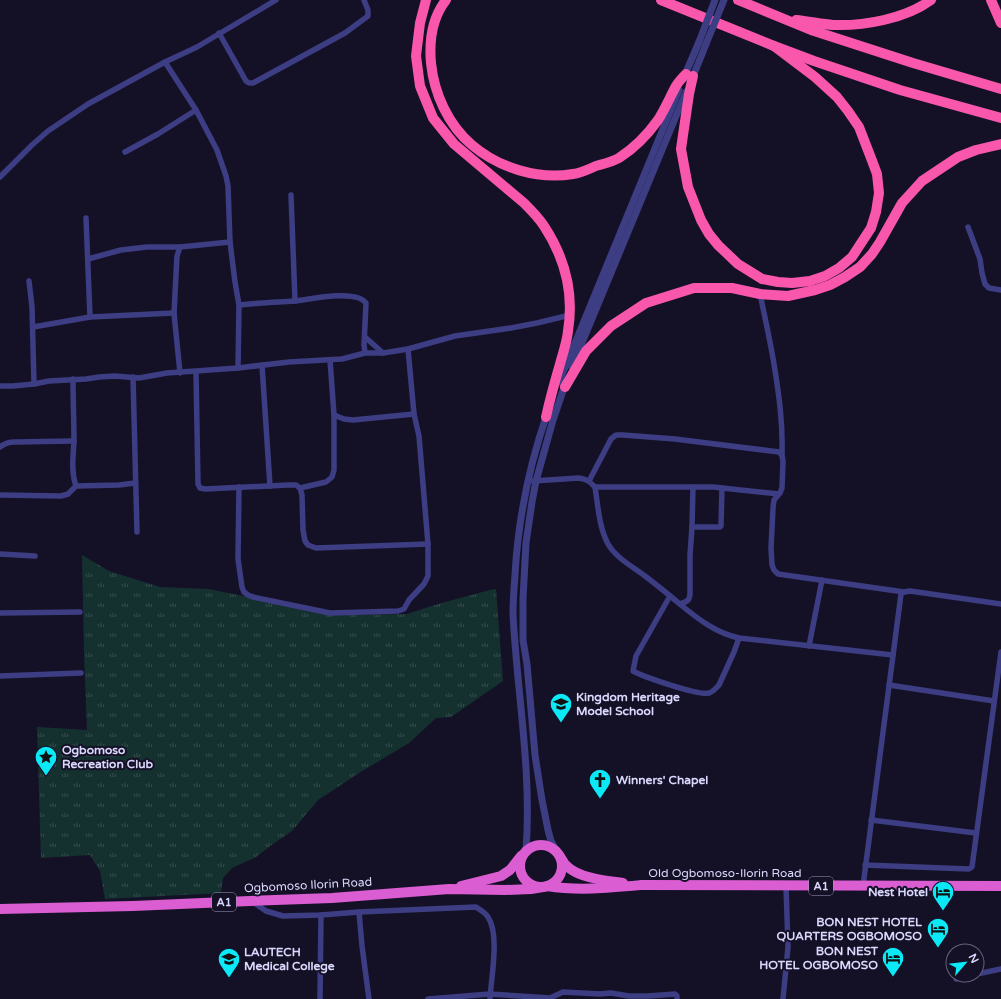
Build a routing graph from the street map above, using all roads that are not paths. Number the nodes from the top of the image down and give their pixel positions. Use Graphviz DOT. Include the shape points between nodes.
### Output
graph roads {
  1 [pos="276,0"];
  2 [pos="364,0"];
  3 [pos="426,0"];
  4 [pos="446,0"];
  5 [pos="661,0"];
  6 [pos="716,0"];
  7 [pos="724,0"];
  8 [pos="738,0"];
  9 [pos="931,0"];
  10 [pos="990,0"];
  11 [pos="781,18"];
  12 [pos="1001,23"];
  13 [pos="219,33"];
  14 [pos="702,43"];
  15 [pos="774,46"];
  16 [pos="165,62"];
  17 [pos="689,75"];
  18 [pos="1001,90"];
  19 [pos="196,110"];
  20 [pos="1001,118"];
  21 [pos="1001,144"];
  22 [pos="125,152"];
  23 [pos="0,177"];
  24 [pos="291,195"];
  25 [pos="86,218"];
  26 [pos="968,227"];
  27 [pos="230,242"];
  28 [pos="180,247"];
  29 [pos="88,259"];
  30 [pos="28,281"];
  31 [pos="1001,290"];
  32 [pos="760,294"];
  33 [pos="295,301"];
  34 [pos="240,305"];
  35 [pos="174,313"];
  36 [pos="570,315"];
  37 [pos="90,317"];
  38 [pos="33,327"];
  39 [pos="365,337"];
  40 [pos="408,349"];
  41 [pos="365,353"];
  42 [pos="383,353"];
  43 [pos="330,360"];
  44 [pos="262,365"];
  45 [pos="238,368"];
  46 [pos="196,372"];
  47 [pos="180,373"];
  48 [pos="133,377"];
  49 [pos="73,379"];
  50 [pos="34,384"];
  51 [pos="0,386"];
  52 [pos="565,387"];
  53 [pos="414,414"];
  54 [pos="334,415"];
  55 [pos="546,417"];
  56 [pos="74,442"];
  57 [pos="0,447"];
  58 [pos="782,455"];
  59 [pos="536,481"];
  60 [pos="589,481"];
  61 [pos="528,482"];
  62 [pos="136,483"];
  63 [pos="76,486"];
  64 [pos="270,486"];
  65 [pos="239,487"];
  66 [pos="595,487"];
  67 [pos="693,487"];
  68 [pos="300,488"];
  69 [pos="722,488"];
  70 [pos="779,494"];
  71 [pos="0,495"];
  72 [pos="692,527"];
  73 [pos="137,532"];
  74 [pos="428,544"];
  75 [pos="0,554"];
  76 [pos="35,556"];
  77 [pos="822,580"];
  78 [pos="904,592"];
  79 [pos="670,596"];
  80 [pos="513,599"];
  81 [pos="523,599"];
  82 [pos="680,604"];
  83 [pos="1001,604"];
  84 [pos="80,612"];
  85 [pos="0,613"];
  86 [pos="738,638"];
  87 [pos="809,646"];
  88 [pos="1001,652"];
  89 [pos="893,655"];
  90 [pos="517,664"];
  91 [pos="527,664"];
  92 [pos="81,673"];
  93 [pos="0,676"];
  94 [pos="889,686"];
  95 [pos="994,701"];
  96 [pos="871,820"];
  97 [pos="976,833"];
  98 [pos="524,853"];
  99 [pos="559,855"];
  100 [pos="866,865"];
  101 [pos="641,885"];
  102 [pos="786,886"];
  103 [pos="863,886"];
  104 [pos="1001,886"];
  105 [pos="545,887"];
  106 [pos="449,889"];
  107 [pos="250,901"];
  108 [pos="0,909"];
  109 [pos="359,912"];
  110 [pos="321,915"];
  111 [pos="1001,969"];
  112 [pos="985,972"];
  113 [pos="490,997"];
  114 [pos="554,998"];
  115 [pos="320,999"];
  116 [pos="369,999"];
  117 [pos="428,999"];
  118 [pos="677,999"];
  119 [pos="783,999"];
  1 -- 13 [label="street"];
  2 -- 13 [label="street" via="368,16 357,25 253,83 246,81"];
  3 -- 36 [label="highway" via="416,56 420,86 433,118 454,144 524,203 544,226 558,250 565,273 570,298"];
  4 -- 17 [label="highway" via="440,8 432,32 430,54 432,77 441,104 456,128 472,145 507,166 526,172 559,176 575,174 618,158 646,135 658,121 677,84"];
  5 -- 15 [label="highway"];
  6 -- 14 [label="street, bridge"];
  7 -- 14 [label="street, bridge"];
  8 -- 11 [label="highway"];
  9 -- 11 [label="highway" via="914,11 896,17 853,25"];
  10 -- 12 [label="highway"];
  11 -- 18 [label="highway" via="811,30"];
  13 -- 16 [label="street"];
  14 -- 17 [label="street"];
  15 -- 17 [label="highway" via="837,97 858,127 877,174 879,193 871,228 852,257 839,268 810,281 792,283 762,279 738,264 709,234 688,187 681,148 689,94"];
  15 -- 20 [label="highway" via="900,90"];
  16 -- 19 [label="street"];
  16 -- 23 [label="street" via="88,104 32,145"];
  17 -- 52 [label="street"];
  17 -- 55 [label="street"];
  19 -- 22 [label="street"];
  19 -- 27 [label="street" via="217,150 226,176"];
  21 -- 32 [label="highway" via="958,157 922,181 902,203 872,254 846,277 800,294"];
  24 -- 33 [label="street"];
  25 -- 29 [label="street"];
  26 -- 31 [label="street" via="980,259 985,284 989,288"];
  27 -- 28 [label="street"];
  27 -- 34 [label="street"];
  28 -- 29 [label="street" via="121,250"];
  28 -- 35 [label="street" via="177,256"];
  29 -- 37 [label="street"];
  30 -- 38 [label="street"];
  32 -- 52 [label="highway" via="732,288 694,288 646,303 611,326 586,351"];
  32 -- 58 [label="street" via="780,402"];
  33 -- 34 [label="street"];
  33 -- 39 [label="street" via="337,296 351,296 363,300 366,304"];
  34 -- 45 [label="street"];
  35 -- 37 [label="street"];
  35 -- 47 [label="street"];
  36 -- 40 [label="street" via="511,328 455,336"];
  36 -- 55 [label="highway" via="568,333"];
  37 -- 38 [label="street"];
  38 -- 50 [label="street"];
  39 -- 41 [label="street"];
  39 -- 42 [label="street"];
  40 -- 42 [label="street"];
  40 -- 53 [label="street"];
  41 -- 42 [label="street"];
  41 -- 43 [label="street"];
  43 -- 44 [label="street"];
  43 -- 54 [label="street"];
  44 -- 45 [label="street"];
  44 -- 64 [label="street"];
  45 -- 46 [label="street"];
  46 -- 47 [label="street"];
  46 -- 65 [label="street" via="198,484 200,488 205,489"];
  47 -- 48 [label="street"];
  48 -- 49 [label="street"];
  48 -- 62 [label="street"];
  49 -- 50 [label="street"];
  49 -- 56 [label="street"];
  50 -- 51 [label="street"];
  52 -- 59 [label="street"];
  53 -- 54 [label="street" via="353,420"];
  53 -- 74 [label="street" via="419,436"];
  54 -- 68 [label="street" via="332,477 326,482"];
  55 -- 61 [label="street"];
  56 -- 57 [label="street" via="15,442"];
  56 -- 63 [label="street" via="73,466"];
  58 -- 60 [label="street" via="779,452 682,440 616,435 611,439"];
  58 -- 70 [label="street" via="782,488"];
  59 -- 60 [label="street" via="579,478"];
  59 -- 61 [label="street"];
  59 -- 81 [label="street" via="526,543"];
  60 -- 66 [label="street"];
  61 -- 80 [label="street" via="516,551"];
  62 -- 63 [label="street"];
  62 -- 73 [label="street"];
  63 -- 71 [label="street" via="68,494 61,496"];
  64 -- 65 [label="street"];
  64 -- 68 [label="street" via="296,485"];
  65 -- 74 [label="street" via="238,559 242,587 244,592 253,597 330,613 398,611 404,609 428,576"];
  66 -- 67 [label="street"];
  66 -- 79 [label="street" via="602,530 608,544 625,562"];
  67 -- 69 [label="street"];
  67 -- 72 [label="street"];
  68 -- 74 [label="street" via="303,530 308,545 316,548"];
  69 -- 70 [label="street"];
  69 -- 72 [label="street" via="721,526"];
  70 -- 77 [label="street" via="772,508 774,570 778,574"];
  72 -- 82 [label="street" via="690,599"];
  75 -- 76 [label="street"];
  77 -- 78 [label="street"];
  77 -- 87 [label="street"];
  78 -- 83 [label="street"];
  78 -- 89 [label="street" via="901,594"];
  79 -- 82 [label="street"];
  79 -- 86 [label="street" via="636,656 633,671 690,690 709,693 719,685"];
  80 -- 81 [label="street"];
  80 -- 90 [label="street"];
  81 -- 91 [label="street" via="523,640"];
  82 -- 86 [label="street" via="712,628"];
  84 -- 85 [label="street"];
  86 -- 87 [label="street"];
  87 -- 89 [label="street"];
  88 -- 95 [label="street"];
  89 -- 94 [label="street"];
  90 -- 91 [label="street"];
  90 -- 98 [label="street" via="528,799"];
  91 -- 99 [label="street" via="535,755 542,800 551,841"];
  92 -- 93 [label="street"];
  94 -- 95 [label="street"];
  94 -- 96 [label="street"];
  95 -- 97 [label="street"];
  96 -- 97 [label="street"];
  96 -- 100 [label="street"];
  97 -- 100 [label="street" via="973,864 969,869"];
  98 -- 99 [label="highway" via="539,844 552,848"];
  98 -- 105 [label="highway" via="519,864 523,878 535,887"];
  98 -- 106 [label="highway, A1" via="510,870 501,876"];
  99 -- 101 [label="highway, A1" via="569,869 581,874"];
  99 -- 105 [label="highway" via="562,863 560,875 552,884"];
  100 -- 103 [label="street"];
  101 -- 102 [label="highway, Old Ogbomoso-Ilorin Road / A1"];
  101 -- 105 [label="highway, A1" via="585,889"];
  102 -- 103 [label="highway, Old Ogbomoso-Ilorin Road / A1"];
  102 -- 119 [label="street" via="788,947"];
  103 -- 104 [label="highway, Old Ogbomoso-Ilorin Road / A1"];
  105 -- 106 [label="highway, A1" via="505,890"];
  106 -- 107 [label="highway, Ogbomoso Ilorin Road / A1"];
  107 -- 108 [label="highway, Ogbomoso Ilorin Road / A1"];
  107 -- 110 [label="street" via="266,911 283,916"];
  109 -- 110 [label="street"];
  109 -- 113 [label="street" via="476,907 489,918 494,939"];
  109 -- 116 [label="street"];
  110 -- 115 [label="street"];
  111 -- 112 [label="street"];
  113 -- 114 [label="street"];
  113 -- 117 [label="street"];
  114 -- 118 [label="street" via="563,992 629,996 675,994"];
}
